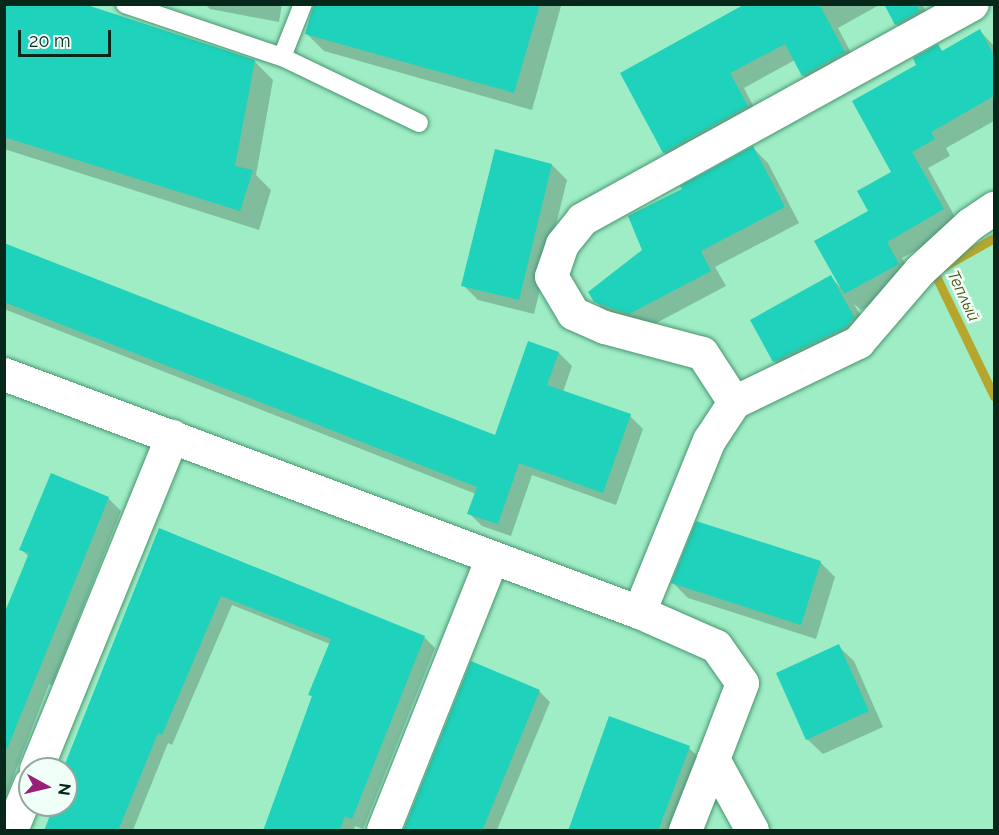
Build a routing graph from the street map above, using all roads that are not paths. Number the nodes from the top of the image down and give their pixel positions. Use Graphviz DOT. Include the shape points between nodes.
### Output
graph roads {
  1 [pos="125,4"];
  2 [pos="303,4"];
  3 [pos="972,4"];
  4 [pos="282,57"];
  5 [pos="418,123"];
  6 [pos="994,208"];
  7 [pos="4,374"];
  8 [pos="734,402"];
  9 [pos="172,436"];
  10 [pos="492,558"];
  11 [pos="639,612"];
  12 [pos="41,757"];
  13 [pos="713,759"];
  14 [pos="18,814"];
  15 [pos="11,831"];
  16 [pos="383,831"];
  17 [pos="685,831"];
  18 [pos="752,831"];
  1 -- 4 [label="lane"];
  2 -- 4 [label="lane"];
  3 -- 8 [label="street" via="582,219 562,244 551,276 573,313 603,327 702,353"];
  4 -- 5 [label="lane"];
  6 -- 8 [label="street" via="970,224 920,270 858,342"];
  7 -- 9 [label="street"];
  8 -- 11 [label="street" via="709,440"];
  9 -- 10 [label="street"];
  9 -- 12 [label="street"];
  10 -- 11 [label="street"];
  10 -- 16 [label="street"];
  11 -- 13 [label="street" via="716,646 742,683"];
  13 -- 17 [label="street"];
  13 -- 18 [label="street"];
  14 -- 15 [label="street"];
}
